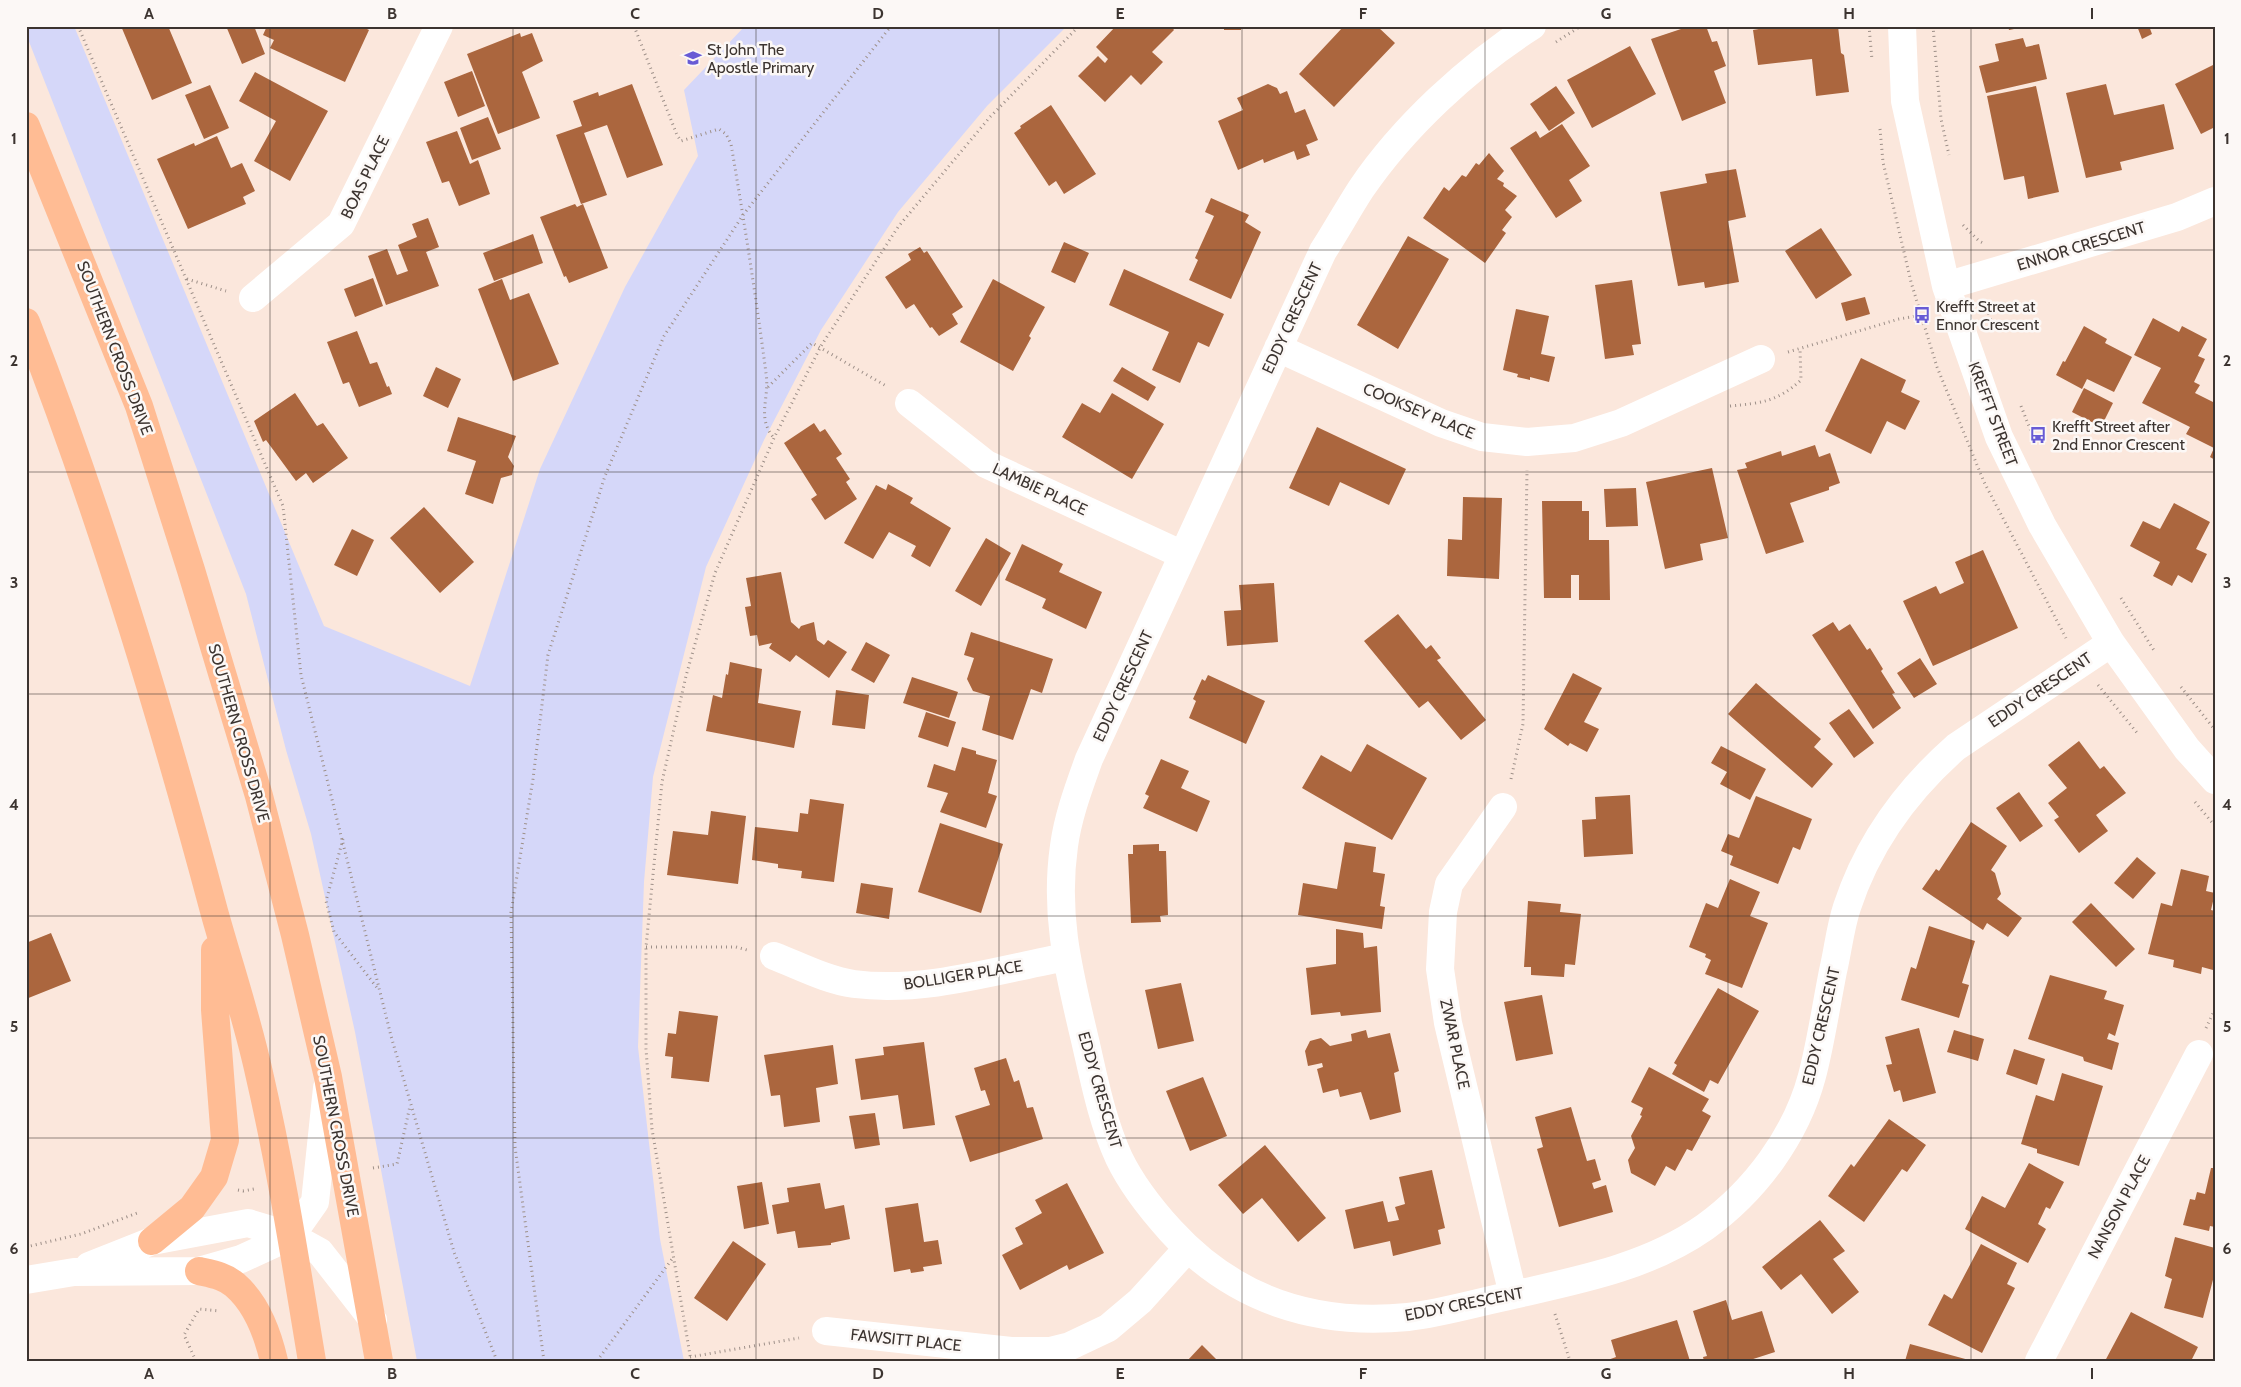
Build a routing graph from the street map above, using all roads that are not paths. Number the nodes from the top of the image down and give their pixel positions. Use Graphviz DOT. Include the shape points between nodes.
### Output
graph roads {
  1 [pos="439,26"];
  2 [pos="1532,26"];
  3 [pos="1902,26"];
  4 [pos="26,126"];
  5 [pos="2212,209"];
  6 [pos="1946,286"];
  7 [pos="253,298"];
  8 [pos="26,322"];
  9 [pos="1278,348"];
  10 [pos="1761,359"];
  11 [pos="910,403"];
  12 [pos="1183,555"];
  13 [pos="2111,643"];
  14 [pos="2215,780"];
  15 [pos="1504,807"];
  16 [pos="216,916"];
  17 [pos="774,956"];
  18 [pos="1066,957"];
  19 [pos="2198,1054"];
  20 [pos="328,1077"];
  21 [pos="291,1236"];
  22 [pos="152,1241"];
  23 [pos="1187,1249"];
  24 [pos="199,1271"];
  25 [pos="74,1272"];
  26 [pos="26,1280"];
  27 [pos="1513,1295"];
  28 [pos="373,1320"];
  29 [pos="826,1331"];
  30 [pos="274,1361"];
  31 [pos="312,1361"];
  32 [pos="379,1361"];
  33 [pos="2039,1361"];
  1 -- 7 [label="street, BOAS PLACE" via="341,224"];
  2 -- 9 [label="street, EDDY CRESCENT" via="1435,103 1384,159 1361,189 1323,252"];
  3 -- 6 [label="street, KREFFT STREET" via="1905,101"];
  4 -- 20 [label="main road, SOUTHERN CROSS DRIVE" via="139,406 183,542 259,796"];
  5 -- 6 [label="street, ENNOR CRESCENT"];
  6 -- 13 [label="street, KREFFT STREET" via="1998,437 2042,525"];
  8 -- 16 [label="main road" via="64,418 121,593 182,790"];
  9 -- 10 [label="street, COOKSEY PLACE" via="1441,423 1482,437 1527,442 1574,438 1621,423"];
  9 -- 12 [label="street, EDDY CRESCENT"];
  11 -- 12 [label="street, LAMBIE PLACE" via="986,464"];
  12 -- 18 [label="street, EDDY CRESCENT" via="1089,759 1070,816 1059,902"];
  13 -- 14 [label="street, KREFFT STREET" via="2187,749"];
  13 -- 27 [label="street, EDDY CRESCENT" via="1956,747 1934,766 1896,810 1866,859 1846,910 1812,1078 1780,1149 1746,1191 1705,1227 1657,1255 1606,1273"];
  15 -- 27 [label="street, ZWAR PLACE" via="1449,884 1443,912 1440,969 1448,1024"];
  16 -- 21 [label="main road" via="259,1072"];
  16 -- 22 [label="main road" via="215,1010 225,1140 214,1177 192,1208"];
  17 -- 18 [label="street, BOLLIGER PLACE" via="845,982 906,986"];
  18 -- 23 [label="street, EDDY CRESCENT" via="1100,1103 1119,1158 1148,1207"];
  19 -- 33 [label="street, NANSON PLACE"];
  20 -- 21 [label="street" via="315,1202"];
  20 -- 28 [label="main road, SOUTHERN CROSS DRIVE"];
  21 -- 22 [label="street" via="248,1223"];
  21 -- 24 [label="street" via="241,1259"];
  21 -- 28 [label="street" via="320,1252"];
  21 -- 31 [label="main road"];
  22 -- 25 [label="street"];
  23 -- 27 [label="street, EDDY CRESCENT" via="1227,1280 1274,1302 1299,1310 1344,1317 1410,1317"];
  23 -- 29 [label="street, FAWSITT PLACE" via="1140,1301 1108,1328 1070,1346 1050,1351 1011,1351"];
  24 -- 25 [label="street"];
  24 -- 30 [label="main road" via="219,1275 235,1284 258,1317"];
  25 -- 26 [label="street"];
  28 -- 32 [label="main road, SOUTHERN CROSS DRIVE"];
}
